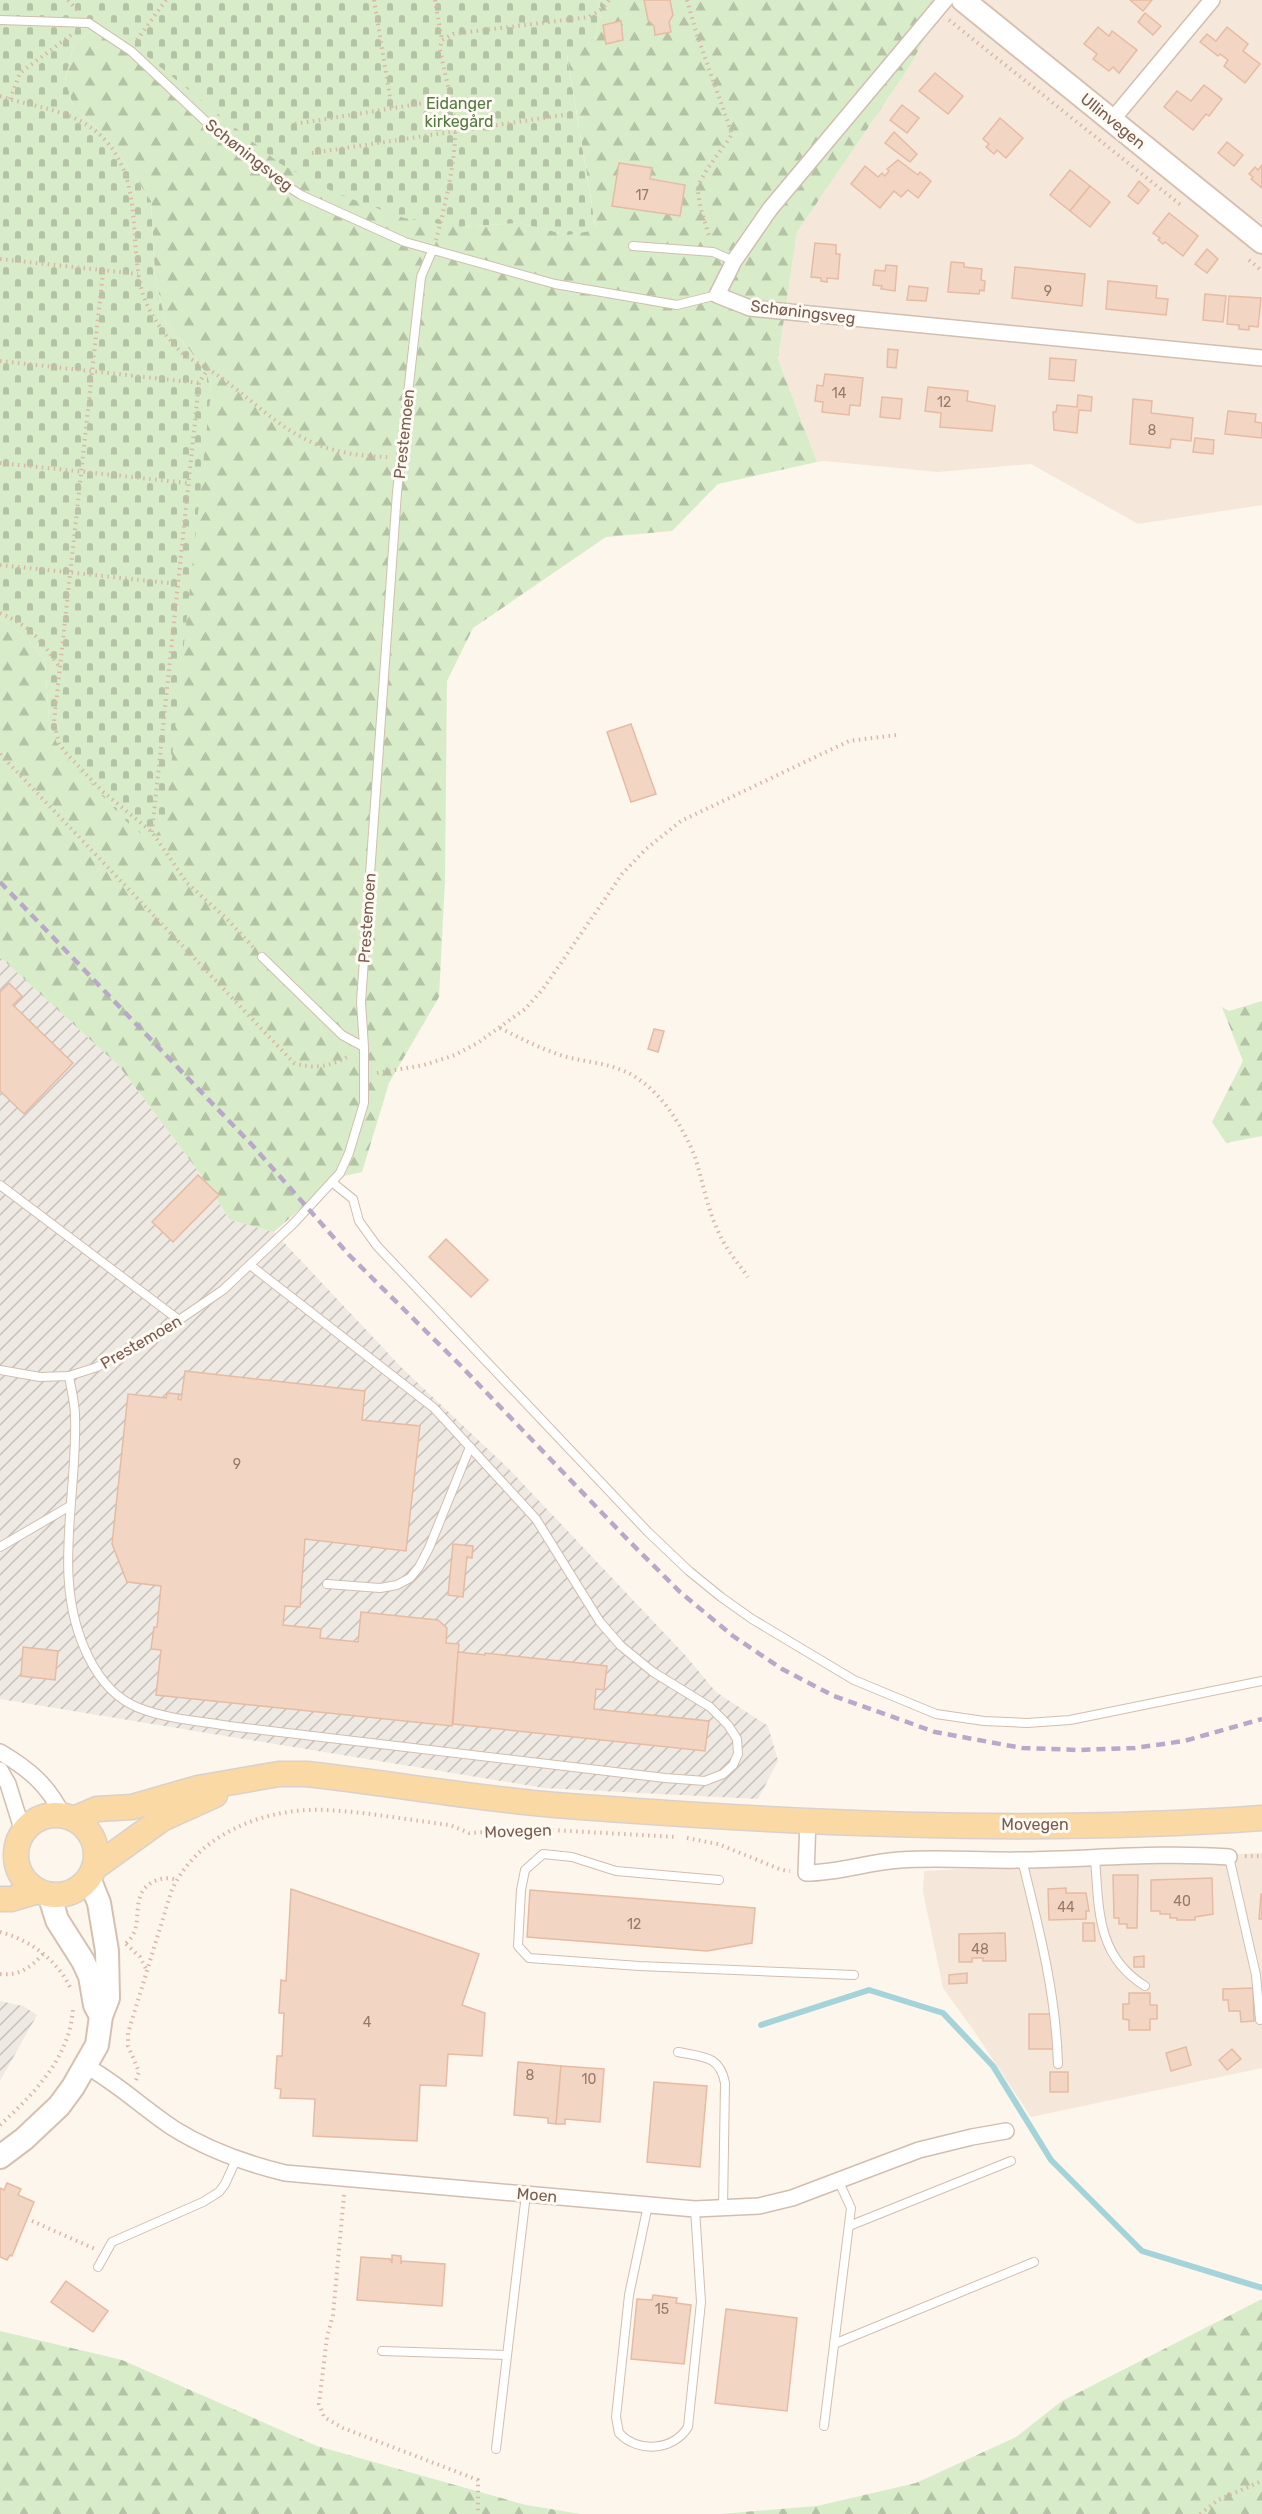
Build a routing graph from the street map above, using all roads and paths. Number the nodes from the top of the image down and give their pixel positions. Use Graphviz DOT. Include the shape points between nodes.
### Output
graph roads {
  1 [pos="166,0"];
  2 [pos="374,0"];
  3 [pos="435,0"];
  4 [pos="609,0"];
  5 [pos="687,0"];
  6 [pos="963,0"];
  7 [pos="1212,0"];
  8 [pos="941,5"];
  9 [pos="0,20"];
  10 [pos="89,23"];
  11 [pos="441,40"];
  12 [pos="130,51"];
  13 [pos="0,96"];
  14 [pos="10,99"];
  15 [pos="449,99"];
  16 [pos="392,109"];
  17 [pos="563,115"];
  18 [pos="1112,120"];
  19 [pos="295,124"];
  20 [pos="455,131"];
  21 [pos="312,153"];
  22 [pos="1188,211"];
  23 [pos="1262,242"];
  24 [pos="633,246"];
  25 [pos="432,251"];
  26 [pos="713,252"];
  27 [pos="1243,256"];
  28 [pos="0,259"];
  29 [pos="734,261"];
  30 [pos="1262,271"];
  31 [pos="103,272"];
  32 [pos="138,274"];
  33 [pos="717,295"];
  34 [pos="1262,358"];
  35 [pos="0,361"];
  36 [pos="208,369"];
  37 [pos="93,371"];
  38 [pos="199,383"];
  39 [pos="401,458"];
  40 [pos="0,463"];
  41 [pos="81,472"];
  42 [pos="188,483"];
  43 [pos="0,565"];
  44 [pos="71,572"];
  45 [pos="178,584"];
  46 [pos="0,613"];
  47 [pos="60,668"];
  48 [pos="897,735"];
  49 [pos="0,754"];
  50 [pos="152,832"];
  51 [pos="262,957"];
  52 [pos="500,1028"];
  53 [pos="364,1047"];
  54 [pos="364,1075"];
  55 [pos="333,1183"];
  56 [pos="0,1185"];
  57 [pos="250,1265"];
  58 [pos="748,1277"];
  59 [pos="179,1320"];
  60 [pos="0,1370"];
  61 [pos="69,1376"];
  62 [pos="470,1447"];
  63 [pos="70,1506"];
  64 [pos="0,1548"];
  65 [pos="327,1584"];
  66 [pos="1262,1681"];
  67 [pos="0,1752"];
  68 [pos="0,1770"];
  69 [pos="238,1783"];
  70 [pos="69,1818"];
  71 [pos="1262,1818"];
  72 [pos="808,1821"];
  73 [pos="14,1842"];
  74 [pos="1229,1857"];
  75 [pos="1095,1858"];
  76 [pos="1022,1860"];
  77 [pos="91,1873"];
  78 [pos="806,1873"];
  79 [pos="177,1880"];
  80 [pos="719,1880"];
  81 [pos="43,1892"];
  82 [pos="0,1899"];
  83 [pos="0,1932"];
  84 [pos="125,1943"];
  85 [pos="116,1947"];
  86 [pos="43,1954"];
  87 [pos="147,1972"];
  88 [pos="0,1974"];
  89 [pos="854,1975"];
  90 [pos="1145,1986"];
  91 [pos="72,1991"];
  92 [pos="73,2000"];
  93 [pos="100,2016"];
  94 [pos="1260,2020"];
  95 [pos="678,2052"];
  96 [pos="1058,2064"];
  97 [pos="86,2066"];
  98 [pos="136,2082"];
  99 [pos="0,2125"];
  100 [pos="1006,2132"];
  101 [pos="0,2157"];
  102 [pos="236,2160"];
  103 [pos="1011,2161"];
  104 [pos="344,2179"];
  105 [pos="839,2182"];
  106 [pos="526,2194"];
  107 [pos="648,2205"];
  108 [pos="723,2208"];
  109 [pos="695,2209"];
  110 [pos="32,2221"];
  111 [pos="849,2226"];
  112 [pos="104,2253"];
  113 [pos="1034,2262"];
  114 [pos="98,2267"];
  115 [pos="834,2344"];
  116 [pos="382,2351"];
  117 [pos="507,2355"];
  118 [pos="824,2426"];
  119 [pos="496,2449"];
  120 [pos="1262,2481"];
  121 [pos="477,2514"];
  122 [pos="1200,2514"];
  1 -- 12 [label="path"];
  2 -- 16 [label="path"];
  3 -- 11 [label="path"];
  4 -- 11 [label="path" via="589,17 453,34"];
  5 -- 26 [label="path" via="732,134 698,188"];
  6 -- 18 [label="main road, Ullinvegen"];
  7 -- 18 [label="street"];
  8 -- 22 [label="path"];
  8 -- 29 [label="street" via="770,209"];
  9 -- 10 [label="lane"];
  10 -- 12 [label="lane, Schøningsveg"];
  10 -- 14 [label="path" via="20,73"];
  11 -- 15 [label="path"];
  12 -- 25 [label="lane, Schøningsveg" via="266,172 301,195"];
  13 -- 14 [label="path"];
  14 -- 32 [label="path" via="60,111 108,143 132,201"];
  15 -- 16 [label="path"];
  15 -- 20 [label="path"];
  16 -- 19 [label="path"];
  17 -- 20 [label="path"];
  18 -- 23 [label="main road, Ullinvegen"];
  20 -- 21 [label="path"];
  20 -- 25 [label="path"];
  24 -- 26 [label="lane"];
  25 -- 33 [label="lane, Schøningsveg" via="555,284 677,305"];
  25 -- 39 [label="lane, Prestemoen" via="422,277"];
  26 -- 29 [label="lane"];
  27 -- 30 [label="path"];
  28 -- 31 [label="path"];
  29 -- 33 [label="street"];
  31 -- 32 [label="path"];
  31 -- 37 [label="path"];
  32 -- 36 [label="path" via="147,306 169,338 183,353"];
  33 -- 34 [label="street, Schøningsveg" via="750,308"];
  35 -- 37 [label="path"];
  36 -- 38 [label="path"];
  36 -- 39 [label="path" via="302,437 345,452"];
  37 -- 38 [label="path"];
  37 -- 41 [label="path"];
  38 -- 42 [label="path"];
  39 -- 53 [label="lane, Prestemoen" via="361,1002"];
  40 -- 41 [label="path"];
  41 -- 42 [label="path"];
  41 -- 44 [label="path"];
  42 -- 45 [label="path"];
  43 -- 44 [label="path"];
  44 -- 45 [label="path"];
  44 -- 47 [label="path"];
  45 -- 50 [label="path"];
  46 -- 47 [label="path" via="27,626"];
  47 -- 50 [label="path" via="54,722 59,744 102,791"];
  48 -- 52 [label="path" via="849,741 681,821 622,874 543,989"];
  49 -- 53 [label="path" via="294,1064 332,1065"];
  50 -- 51 [label="path" via="187,883"];
  51 -- 53 [label="lane" via="342,1035"];
  52 -- 54 [label="path" via="455,1055 424,1065"];
  52 -- 58 [label="path" via="537,1047 609,1064 634,1076 658,1095 694,1156 726,1248"];
  53 -- 54 [label="lane, Prestemoen"];
  54 -- 55 [label="lane, Prestemoen" via="364,1103 349,1153"];
  55 -- 57 [label="lane, Prestemoen"];
  55 -- 66 [label="lane" via="353,1199 359,1221 377,1246 689,1571 752,1619 854,1680 936,1714 1027,1724 1070,1720"];
  56 -- 59 [label="lane"];
  57 -- 59 [label="lane, Prestemoen" via="224,1290"];
  57 -- 62 [label="lane" via="434,1408"];
  59 -- 61 [label="lane, Prestemoen" via="97,1367"];
  60 -- 61 [label="lane, Prestemoen" via="40,1377"];
  61 -- 63 [label="lane" via="75,1416"];
  62 -- 63 [label="lane" via="536,1519 600,1622 621,1646 653,1672 710,1707 728,1725 737,1739 738,1754 723,1774 705,1781 665,1778 229,1726 138,1708 105,1684 83,1646 68,1590"];
  62 -- 65 [label="lane" via="429,1548 410,1578 380,1588"];
  63 -- 64 [label="lane"];
  67 -- 70 [label="street" via="42,1782"];
  68 -- 73 [label="street" via="8,1784"];
  69 -- 70 [label="main road, Movegen" via="198,1788 132,1807 97,1809"];
  69 -- 72 [label="main road, Movegen" via="279,1774 306,1774 554,1804"];
  69 -- 77 [label="main road, Movegen" via="162,1819"];
  70 -- 73 [label="main road" via="41,1818"];
  70 -- 77 [label="main road" via="91,1835 96,1857"];
  71 -- 72 [label="main road, Movegen" via="1046,1824"];
  72 -- 78 [label="street"];
  73 -- 81 [label="main road" via="21,1875"];
  74 -- 75 [label="street" via="1180,1854"];
  74 -- 94 [label="lane" via="1256,1976"];
  75 -- 76 [label="street"];
  75 -- 90 [label="lane" via="1100,1922 1106,1941 1116,1961"];
  76 -- 78 [label="street" via="900,1860 831,1873"];
  76 -- 96 [label="lane" via="1049,1974 1057,2022"];
  77 -- 81 [label="main road" via="71,1892"];
  77 -- 93 [label="main road" via="107,1951 108,1998"];
  78 -- 79 [label="path, Movegen" via="782,1870 718,1844 689,1838 534,1829 469,1833 450,1825 323,1810 283,1814 240,1826 205,1847"];
  79 -- 84 [label="path" via="160,1878 148,1885 141,1894 136,1929"];
  79 -- 87 [label="path, Movegen"];
  80 -- 89 [label="lane" via="616,1871 572,1857 543,1854 525,1870 518,1946 529,1958"];
  81 -- 82 [label="main road"];
  81 -- 93 [label="main road" via="90,1976"];
  83 -- 86 [label="path"];
  84 -- 85 [label="path"];
  84 -- 87 [label="path" via="140,1957"];
  86 -- 88 [label="path" via="24,1971"];
  86 -- 91 [label="path" via="59,1967"];
  87 -- 98 [label="path, Movegen" via="128,2033 128,2046 139,2072"];
  92 -- 99 [label="path" via="71,2026 58,2058 32,2094"];
  93 -- 97 [label="main road" via="97,2044"];
  95 -- 108 [label="lane" via="710,2058 723,2071"];
  97 -- 101 [label="main road" via="58,2106"];
  97 -- 102 [label="street, Moen" via="172,2127"];
  100 -- 105 [label="street, Moen" via="919,2150"];
  102 -- 104 [label="street, Moen" via="285,2172"];
  102 -- 112 [label="lane" via="219,2192 112,2242"];
  103 -- 111 [label="lane"];
  104 -- 106 [label="street, Moen"];
  104 -- 121 [label="path" via="333,2315 319,2403 324,2417 478,2480"];
  105 -- 108 [label="street, Moen" via="759,2206"];
  105 -- 111 [label="lane" via="851,2208"];
  106 -- 107 [label="street, Moen"];
  106 -- 117 [label="lane"];
  107 -- 109 [label="street, Moen"];
  107 -- 109 [label="lane" via="629,2295 616,2417 619,2433 635,2445 673,2443 688,2427 701,2301"];
  108 -- 109 [label="street, Moen"];
  110 -- 112 [label="path"];
  111 -- 115 [label="lane"];
  112 -- 114 [label="lane"];
  113 -- 115 [label="lane"];
  115 -- 118 [label="lane"];
  116 -- 117 [label="lane"];
  117 -- 119 [label="lane"];
  120 -- 122 [label="path" via="1218,2500"];
}
